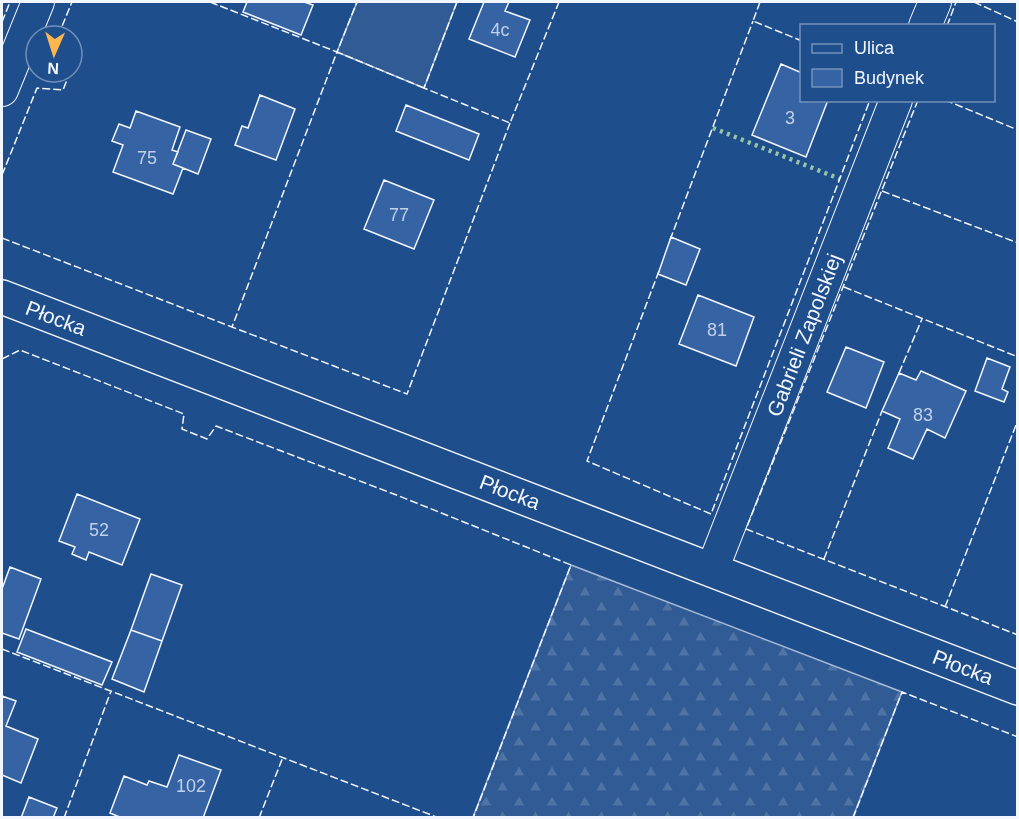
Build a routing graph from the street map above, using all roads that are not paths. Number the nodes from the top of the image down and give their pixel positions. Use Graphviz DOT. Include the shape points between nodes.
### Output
graph roads {
  1 [pos="38,2"];
  2 [pos="935,2"];
  3 [pos="926,24"];
  4 [pos="2,90"];
  5 [pos="895,102"];
  6 [pos="2,299"];
  7 [pos="712,570"];
  8 [pos="1017,688"];
  1 -- 4 [label="street"];
  2 -- 3 [label="street"];
  5 -- 7 [label="street, Gabrieli Zapolskiej"];
  6 -- 7 [label="street, Płocka"];
  7 -- 8 [label="street, Płocka"];
}
